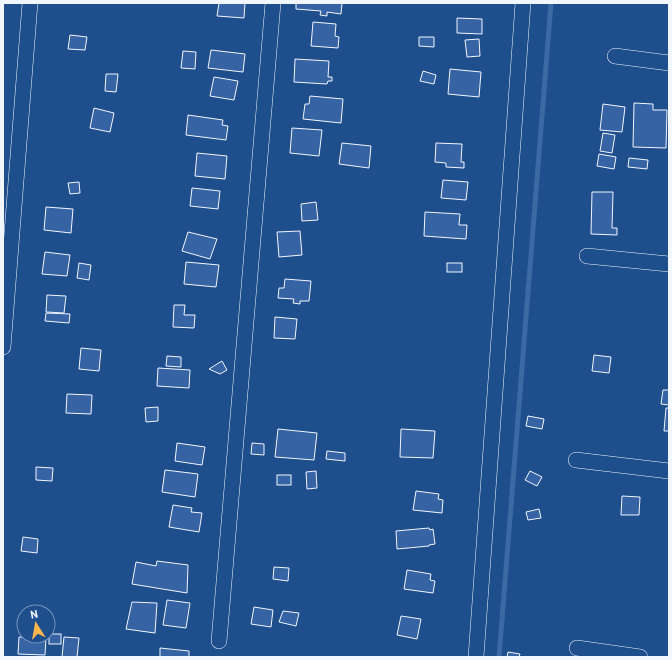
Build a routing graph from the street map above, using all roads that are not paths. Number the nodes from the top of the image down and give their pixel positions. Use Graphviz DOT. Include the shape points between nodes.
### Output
graph roads {
  1 [pos="30,3"];
  2 [pos="273,3"];
  3 [pos="523,3"];
  4 [pos="615,56"];
  5 [pos="669,63"];
  6 [pos="587,256"];
  7 [pos="669,264"];
  8 [pos="3,347"];
  9 [pos="576,460"];
  10 [pos="669,471"];
  11 [pos="219,641"];
  12 [pos="577,648"];
  13 [pos="476,657"];
  14 [pos="640,657"];
  1 -- 8 [label="street"];
  2 -- 11 [label="street"];
  3 -- 13 [label="street"];
  4 -- 5 [label="street"];
  6 -- 7 [label="street"];
  9 -- 10 [label="street"];
  12 -- 14 [label="street"];
}
